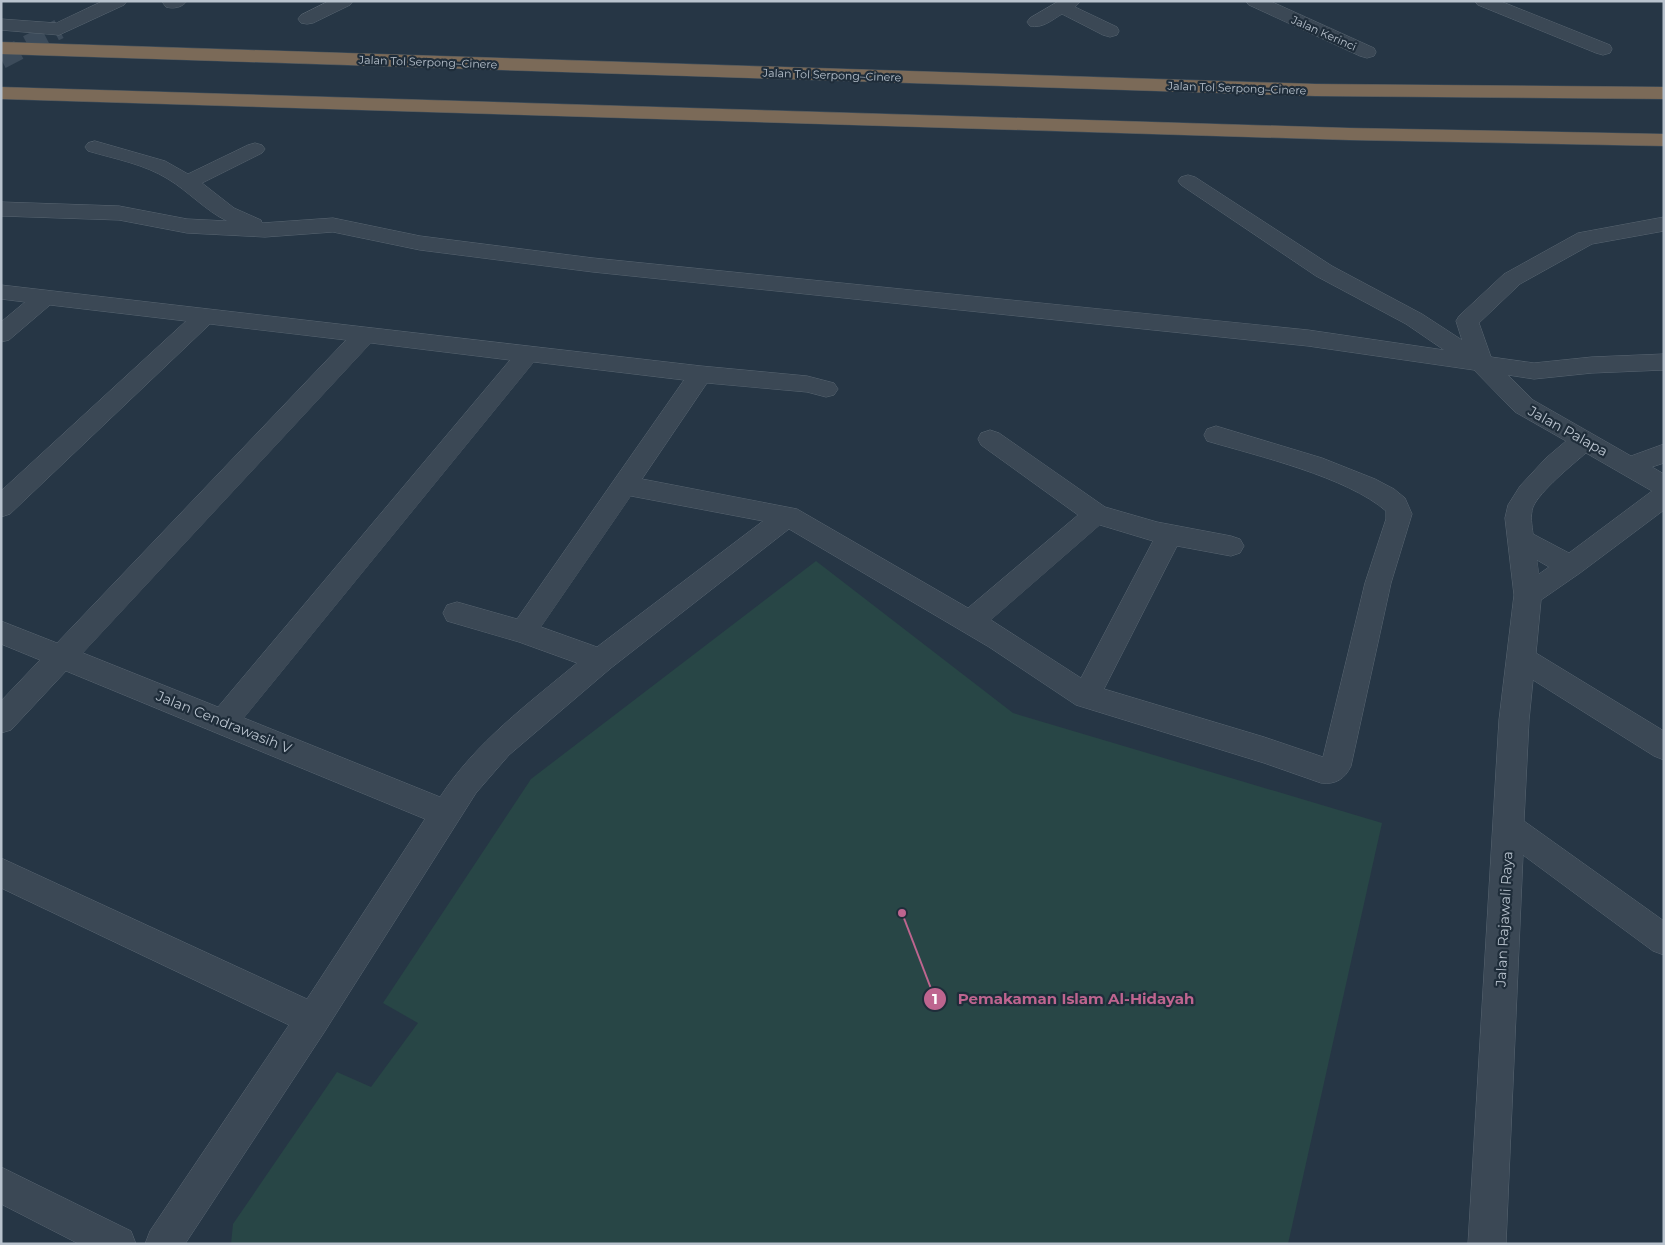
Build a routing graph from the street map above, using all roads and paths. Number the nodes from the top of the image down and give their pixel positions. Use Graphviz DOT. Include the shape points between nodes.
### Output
graph roads {
  1 [pos="118,1"];
  2 [pos="344,1"];
  3 [pos="1254,1"];
  4 [pos="1484,1"];
  5 [pos="1067,4"];
  6 [pos="307,19"];
  7 [pos="1036,22"];
  8 [pos="1,24"];
  9 [pos="1110,31"];
  10 [pos="1,48"];
  11 [pos="1603,49"];
  12 [pos="1367,52"];
  13 [pos="1,93"];
  14 [pos="1664,93"];
  15 [pos="1664,140"];
  16 [pos="95,147"];
  17 [pos="255,149"];
  18 [pos="1188,181"];
  19 [pos="188,182"];
  20 [pos="1,209"];
  21 [pos="1664,224"];
  22 [pos="265,230"];
  23 [pos="1,292"];
  24 [pos="44,298"];
  25 [pos="204,317"];
  26 [pos="1,334"];
  27 [pos="365,335"];
  28 [pos="528,354"];
  29 [pos="1664,362"];
  30 [pos="1482,364"];
  31 [pos="700,374"];
  32 [pos="826,390"];
  33 [pos="1216,435"];
  34 [pos="990,439"];
  35 [pos="1584,440"];
  36 [pos="1664,453"];
  37 [pos="1630,466"];
  38 [pos="624,485"];
  39 [pos="1664,486"];
  40 [pos="1664,496"];
  41 [pos="1,507"];
  42 [pos="1096,514"];
  43 [pos="788,516"];
  44 [pos="1168,534"];
  45 [pos="1521,540"];
  46 [pos="1231,546"];
  47 [pos="1571,566"];
  48 [pos="1528,595"];
  49 [pos="457,613"];
  50 [pos="970,622"];
  51 [pos="1,632"];
  52 [pos="523,632"];
  53 [pos="62,656"];
  54 [pos="1521,658"];
  55 [pos="602,660"];
  56 [pos="1086,696"];
  57 [pos="1,721"];
  58 [pos="223,722"];
  59 [pos="1664,747"];
  60 [pos="446,813"];
  61 [pos="1508,828"];
  62 [pos="1,872"];
  63 [pos="1664,940"];
  64 [pos="313,1019"];
  65 [pos="1,1185"];
  66 [pos="118,1244"];
  67 [pos="163,1244"];
  68 [pos="1487,1244"];
  1 -- 8 [label="street" via="59,29"];
  2 -- 6 [label="street"];
  3 -- 12 [label="street, Jalan Kerinci"];
  4 -- 11 [label="street"];
  5 -- 7 [label="street"];
  5 -- 9 [label="street"];
  10 -- 14 [label="highway, Jalan Tol Serpong–Cinere" via="1305,90"];
  13 -- 15 [label="highway" via="1339,134"];
  16 -- 19 [label="street" via="158,165"];
  17 -- 19 [label="street"];
  18 -- 30 [label="street" via="1324,271 1414,319"];
  19 -- 22 [label="street" via="227,213"];
  20 -- 22 [label="street" via="119,213 187,226"];
  21 -- 30 [label="street" via="1586,238 1512,279 1467,321"];
  22 -- 30 [label="street" via="332,225 420,243 592,265 1308,338"];
  23 -- 24 [label="street"];
  24 -- 25 [label="street"];
  24 -- 26 [label="street"];
  25 -- 27 [label="street"];
  25 -- 41 [label="street"];
  27 -- 28 [label="street"];
  27 -- 53 [label="street"];
  28 -- 31 [label="street"];
  28 -- 58 [label="street"];
  29 -- 30 [label="street" via="1534,371"];
  30 -- 35 [label="street, Jalan Palapa" via="1524,406"];
  31 -- 32 [label="street" via="807,384"];
  31 -- 38 [label="street"];
  33 -- 56 [label="street" via="1329,471 1388,496 1397,505 1400,520 1378,583 1336,766 1321,770"];
  34 -- 42 [label="street"];
  35 -- 37 [label="street, Jalan Palapa"];
  35 -- 45 [label="street, Jalan Rajawali Raya" via="1555,465 1521,505 1518,518"];
  36 -- 37 [label="street"];
  37 -- 39 [label="street, Jalan Palapa"];
  38 -- 43 [label="street"];
  38 -- 52 [label="street"];
  40 -- 47 [label="street"];
  42 -- 44 [label="street"];
  42 -- 50 [label="street"];
  43 -- 50 [label="street"];
  43 -- 55 [label="street"];
  44 -- 46 [label="street"];
  44 -- 56 [label="street"];
  45 -- 47 [label="street"];
  45 -- 48 [label="street, Jalan Rajawali Raya"];
  47 -- 48 [label="street"];
  48 -- 54 [label="street, Jalan Rajawali Raya"];
  49 -- 52 [label="street"];
  50 -- 56 [label="street"];
  51 -- 53 [label="street, Jalan Cendrawasih V"];
  52 -- 55 [label="street"];
  53 -- 57 [label="street"];
  53 -- 58 [label="street, Jalan Cendrawasih V"];
  54 -- 59 [label="street"];
  54 -- 61 [label="street, Jalan Rajawali Raya"];
  55 -- 60 [label="street" via="499,746 465,784"];
  58 -- 60 [label="street, Jalan Cendrawasih V"];
  60 -- 64 [label="street"];
  61 -- 63 [label="street"];
  61 -- 68 [label="street, Jalan Rajawali Raya"];
  62 -- 64 [label="street"];
  64 -- 67 [label="street"];
  65 -- 66 [label="street"];
}
